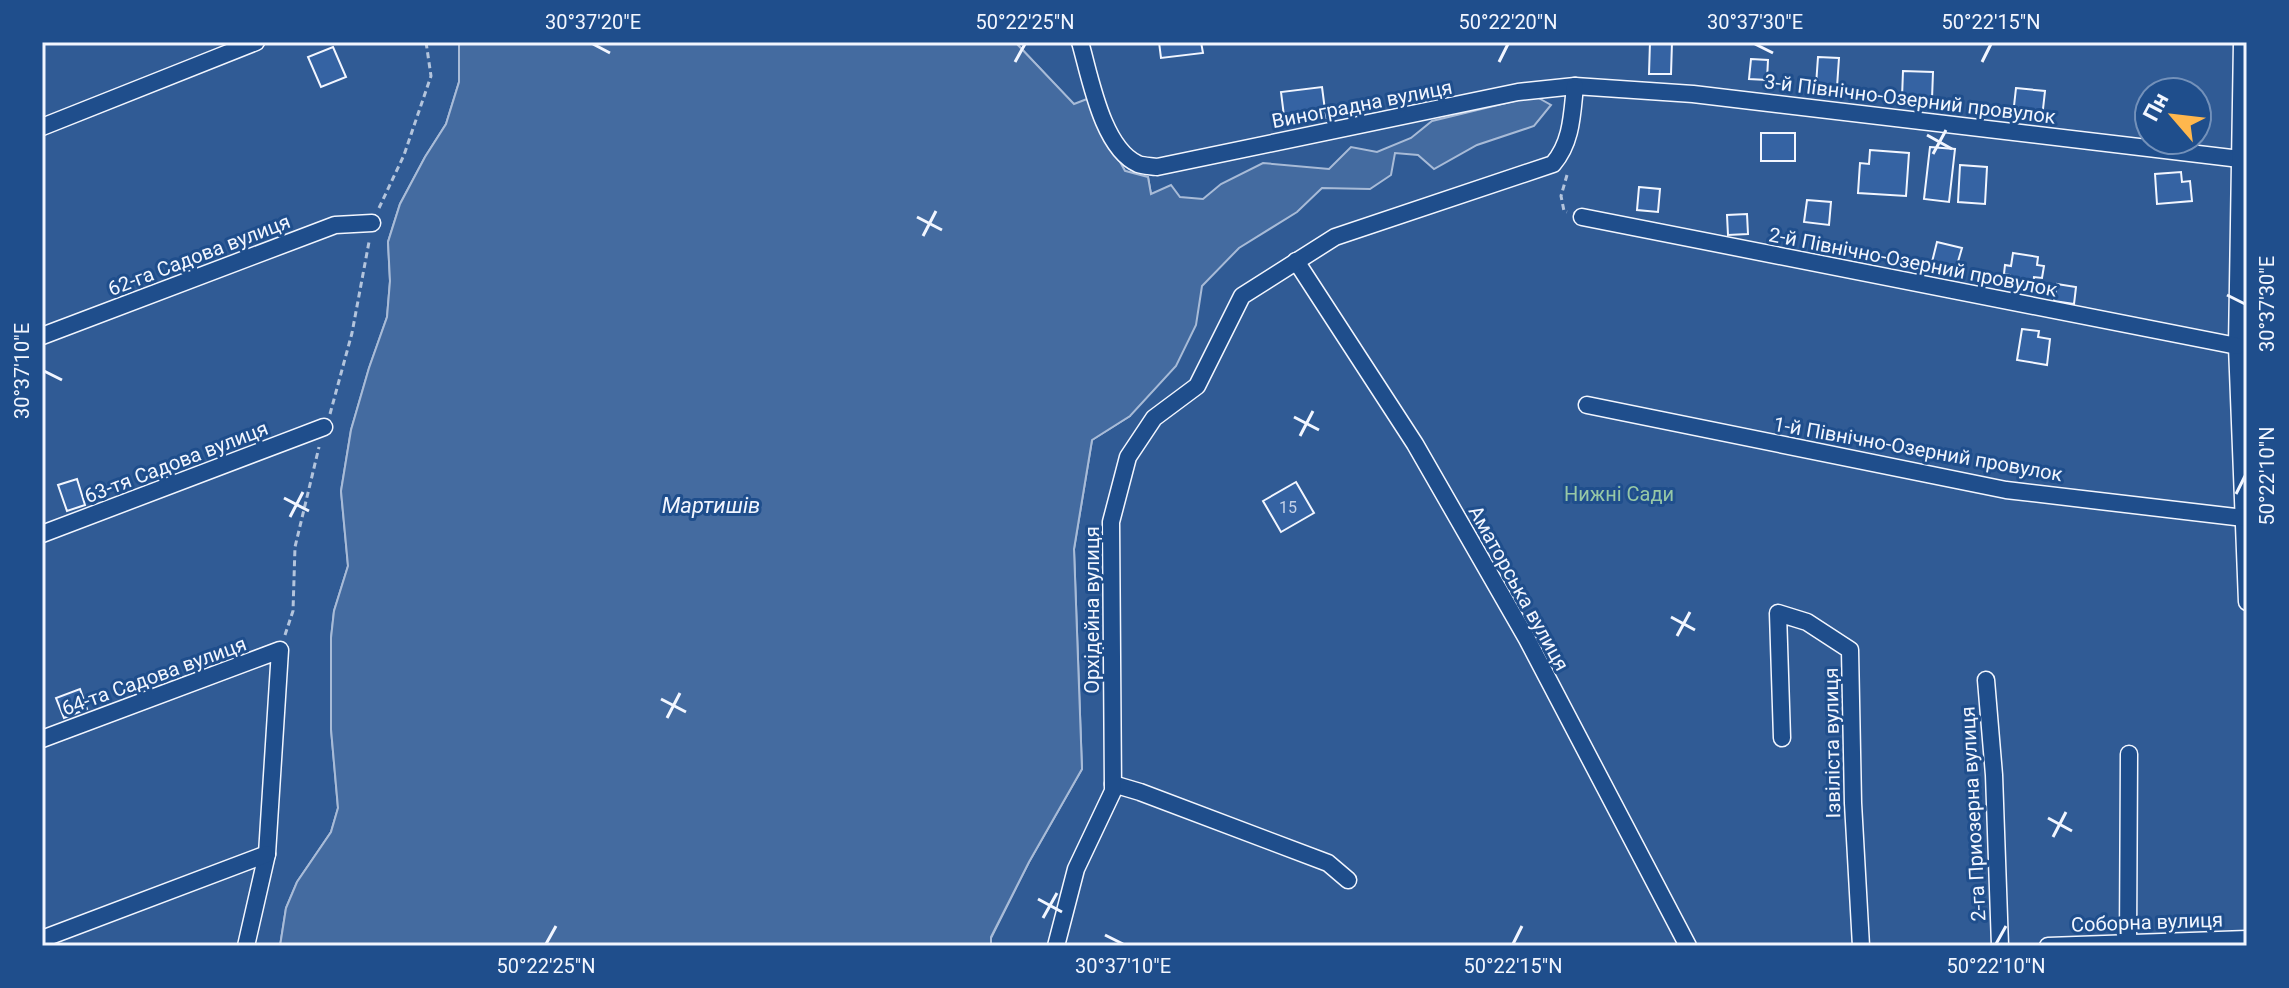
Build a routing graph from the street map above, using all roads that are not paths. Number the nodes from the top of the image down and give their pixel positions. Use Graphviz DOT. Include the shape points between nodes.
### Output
graph roads {
  1 [pos="256,42"];
  2 [pos="1080,42"];
  3 [pos="2242,42"];
  4 [pos="1575,86"];
  5 [pos="42,127"];
  6 [pos="2240,159"];
  7 [pos="1582,217"];
  8 [pos="372,223"];
  9 [pos="1296,261"];
  10 [pos="42,336"];
  11 [pos="2237,346"];
  12 [pos="1587,405"];
  13 [pos="324,427"];
  14 [pos="2244,518"];
  15 [pos="42,534"];
  16 [pos="2247,602"];
  17 [pos="1986,680"];
  18 [pos="1782,738"];
  19 [pos="42,739"];
  20 [pos="2129,754"];
  21 [pos="1113,784"];
  22 [pos="267,854"];
  23 [pos="1348,880"];
  24 [pos="42,939"];
  25 [pos="2247,939"];
  26 [pos="2128,944"];
  27 [pos="246,946"];
  28 [pos="1056,946"];
  29 [pos="1688,946"];
  30 [pos="1861,946"];
  31 [pos="2000,946"];
  32 [pos="2048,946"];
  1 -- 5 [label="street"];
  2 -- 4 [label="street, Виноградна вулиця" via="1104,125 1123,153 1138,164 1157,167 1518,92"];
  3 -- 6 [label="street"];
  4 -- 6 [label="street, 3-й Північно-Озерний провулок" via="1693,94"];
  4 -- 9 [label="street, Орхідейна вулиця" via="1568,139 1553,164 1335,237"];
  6 -- 11 [label="street"];
  7 -- 11 [label="street, 2-й Північно-Озерний провулок"];
  8 -- 10 [label="street, 62-га Садова вулиця" via="335,225"];
  9 -- 21 [label="street, Орхідейна вулиця" via="1242,296 1197,386 1154,418 1128,457 1111,522"];
  9 -- 29 [label="street, Аматорська вулиця" via="1415,444 1527,639"];
  11 -- 14 [label="street"];
  12 -- 14 [label="street, 1-й Північно-Озерний провулок" via="2006,490"];
  13 -- 15 [label="street, 63-тя Садова вулиця"];
  14 -- 16 [label="street"];
  17 -- 31 [label="street, 2-га Приозерна вулиця"];
  18 -- 30 [label="street, Ізвіліста вулиця" via="1778,613 1807,622 1850,650"];
  19 -- 22 [label="street, 64-та Садова вулиця" via="280,650"];
  20 -- 26 [label="street"];
  21 -- 23 [label="street" via="1328,863"];
  21 -- 28 [label="street, Орхідейна вулиця" via="1076,869"];
  22 -- 24 [label="street"];
  22 -- 27 [label="street"];
  25 -- 26 [label="street, Соборна вулиця"];
  26 -- 32 [label="street, Соборна вулиця"];
}
